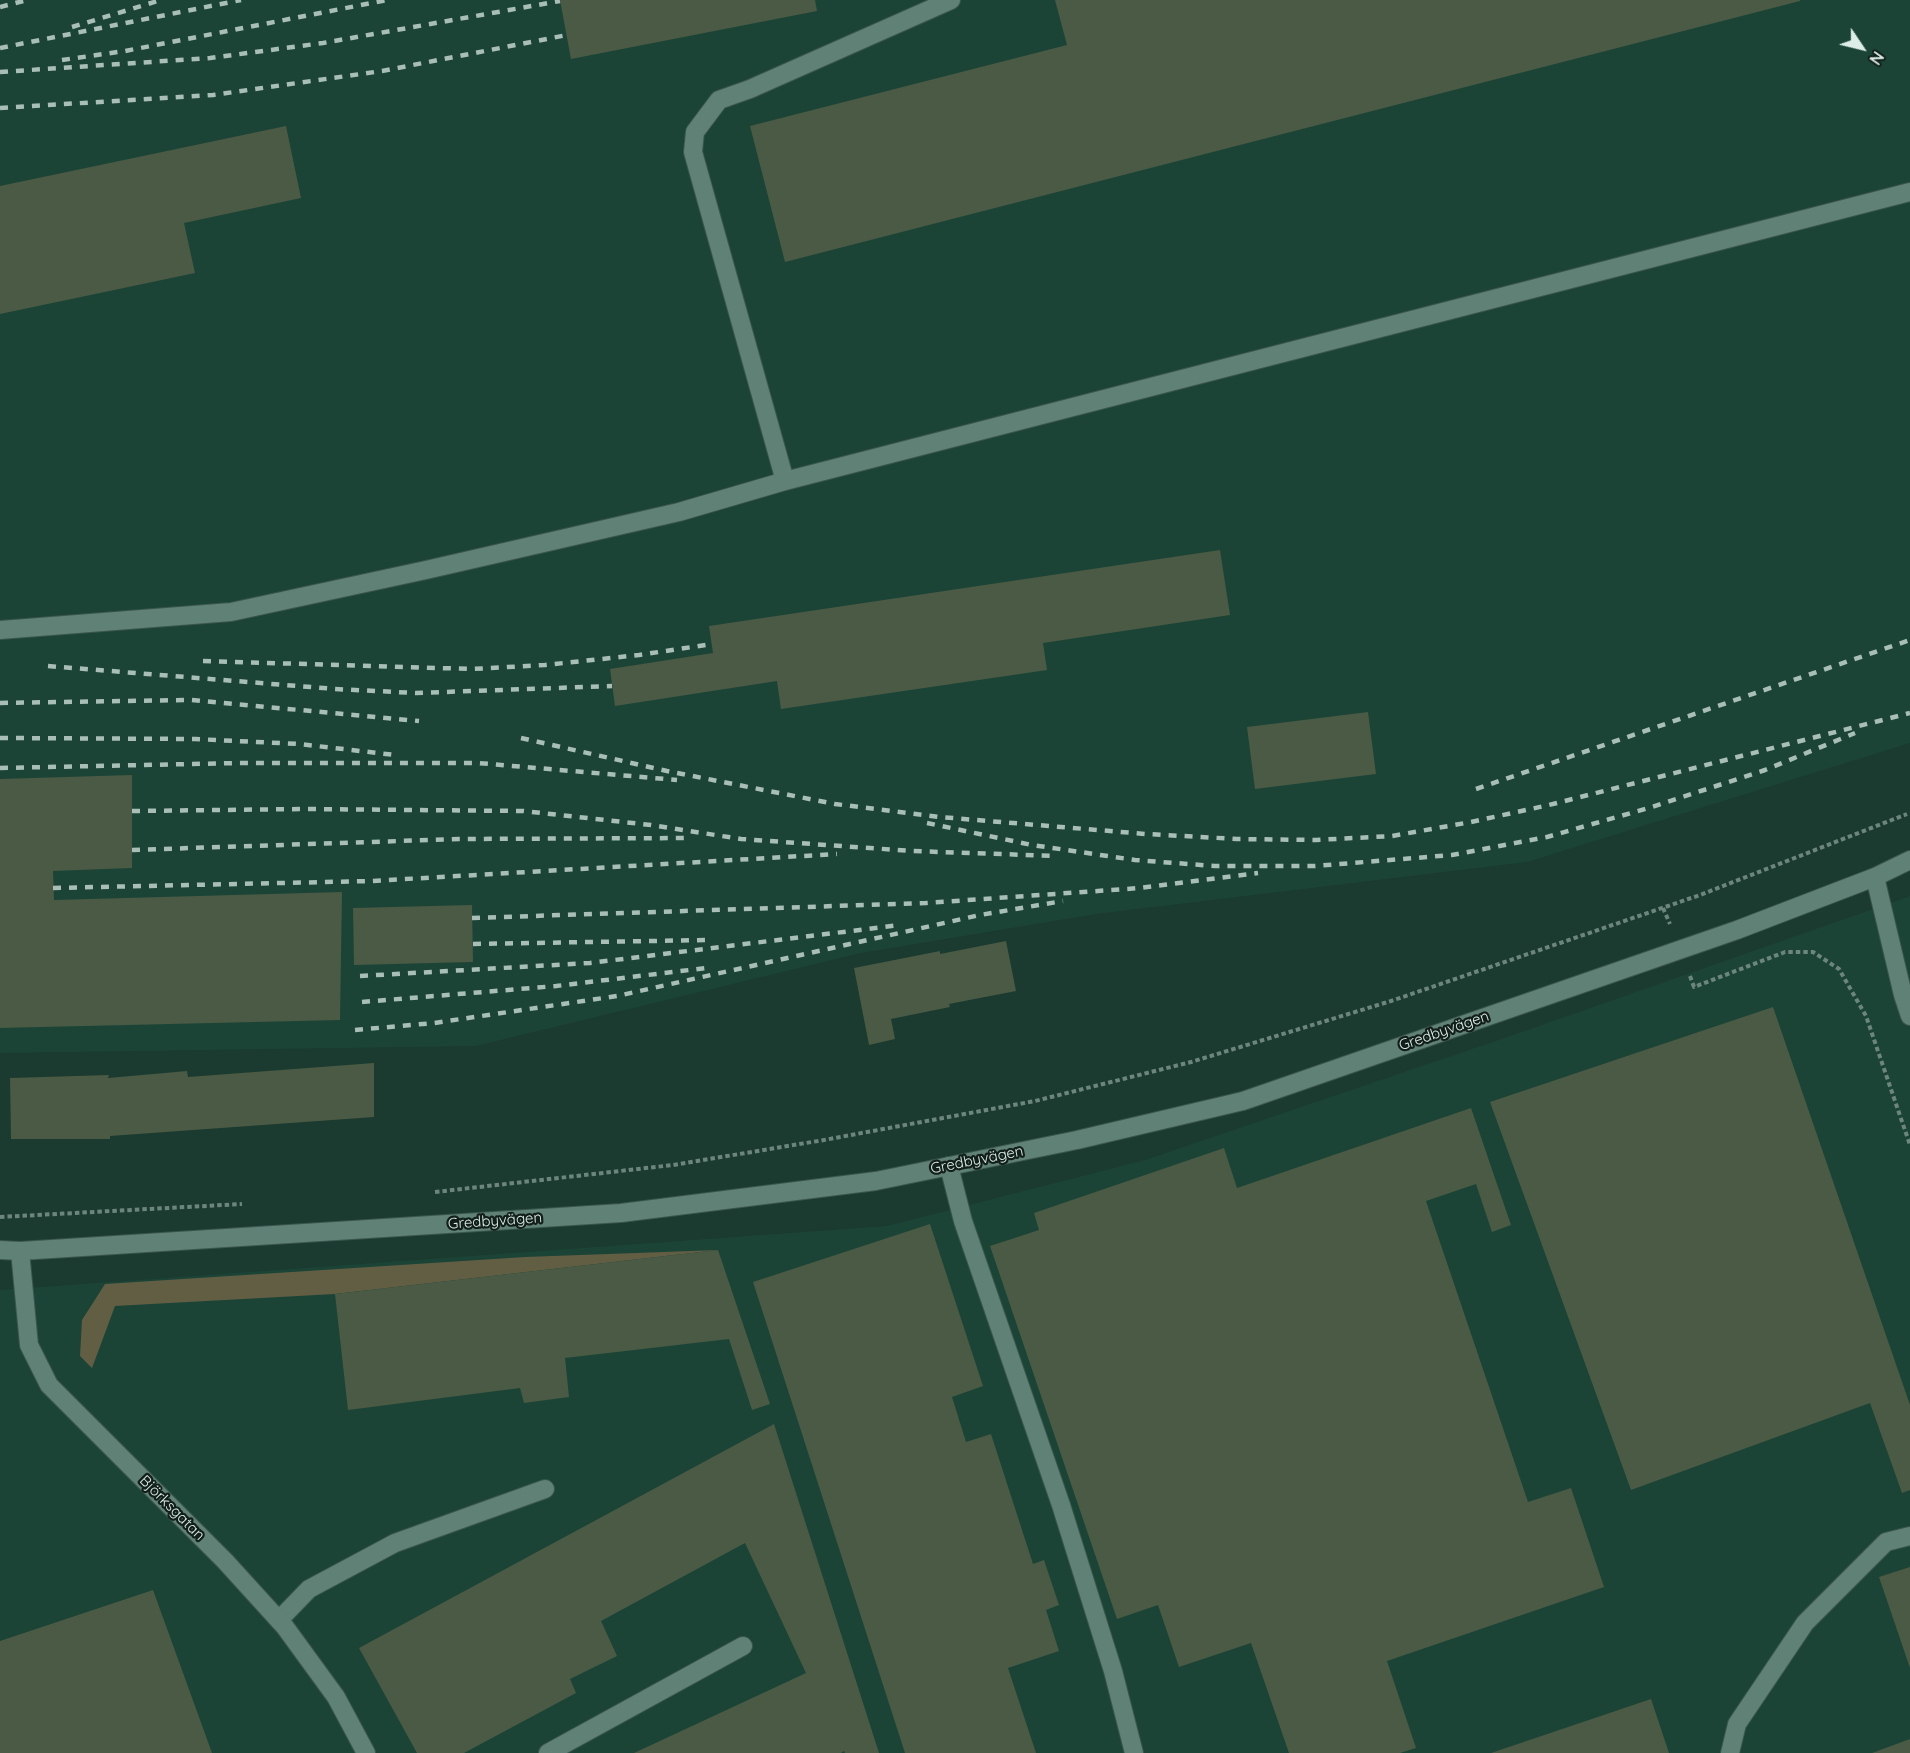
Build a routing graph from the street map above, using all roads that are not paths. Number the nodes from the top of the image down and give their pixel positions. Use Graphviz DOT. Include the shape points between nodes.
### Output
graph roads {
  1 [pos="951,0"];
  2 [pos="1910,192"];
  3 [pos="785,481"];
  4 [pos="0,630"];
  5 [pos="1910,860"];
  6 [pos="1875,877"];
  7 [pos="1910,1016"];
  8 [pos="949,1166"];
  9 [pos="0,1250"];
  10 [pos="20,1251"];
  11 [pos="545,1489"];
  12 [pos="1910,1536"];
  13 [pos="279,1620"];
  14 [pos="743,1646"];
  15 [pos="366,1753"];
  16 [pos="548,1753"];
  17 [pos="1134,1753"];
  18 [pos="1730,1753"];
  1 -- 3 [label="street" via="720,100 695,132 693,152"];
  2 -- 3 [label="street"];
  3 -- 4 [label="street" via="679,512 231,612"];
  5 -- 6 [label="street, Gredbyvägen"];
  6 -- 7 [label="street"];
  6 -- 8 [label="street, Gredbyvägen" via="1680,950 1243,1101"];
  8 -- 10 [label="street, Gredbyvägen" via="876,1181 621,1213"];
  8 -- 17 [label="street" via="963,1221 1061,1505 1113,1671"];
  9 -- 10 [label="street, Gredbyvägen"];
  10 -- 13 [label="street, Björksgatan" via="29,1345 49,1385"];
  11 -- 13 [label="street" via="395,1543 309,1589"];
  12 -- 18 [label="street" via="1886,1542 1805,1623 1737,1724"];
  13 -- 15 [label="street, Björksgatan" via="336,1696"];
  14 -- 16 [label="street"];
}
